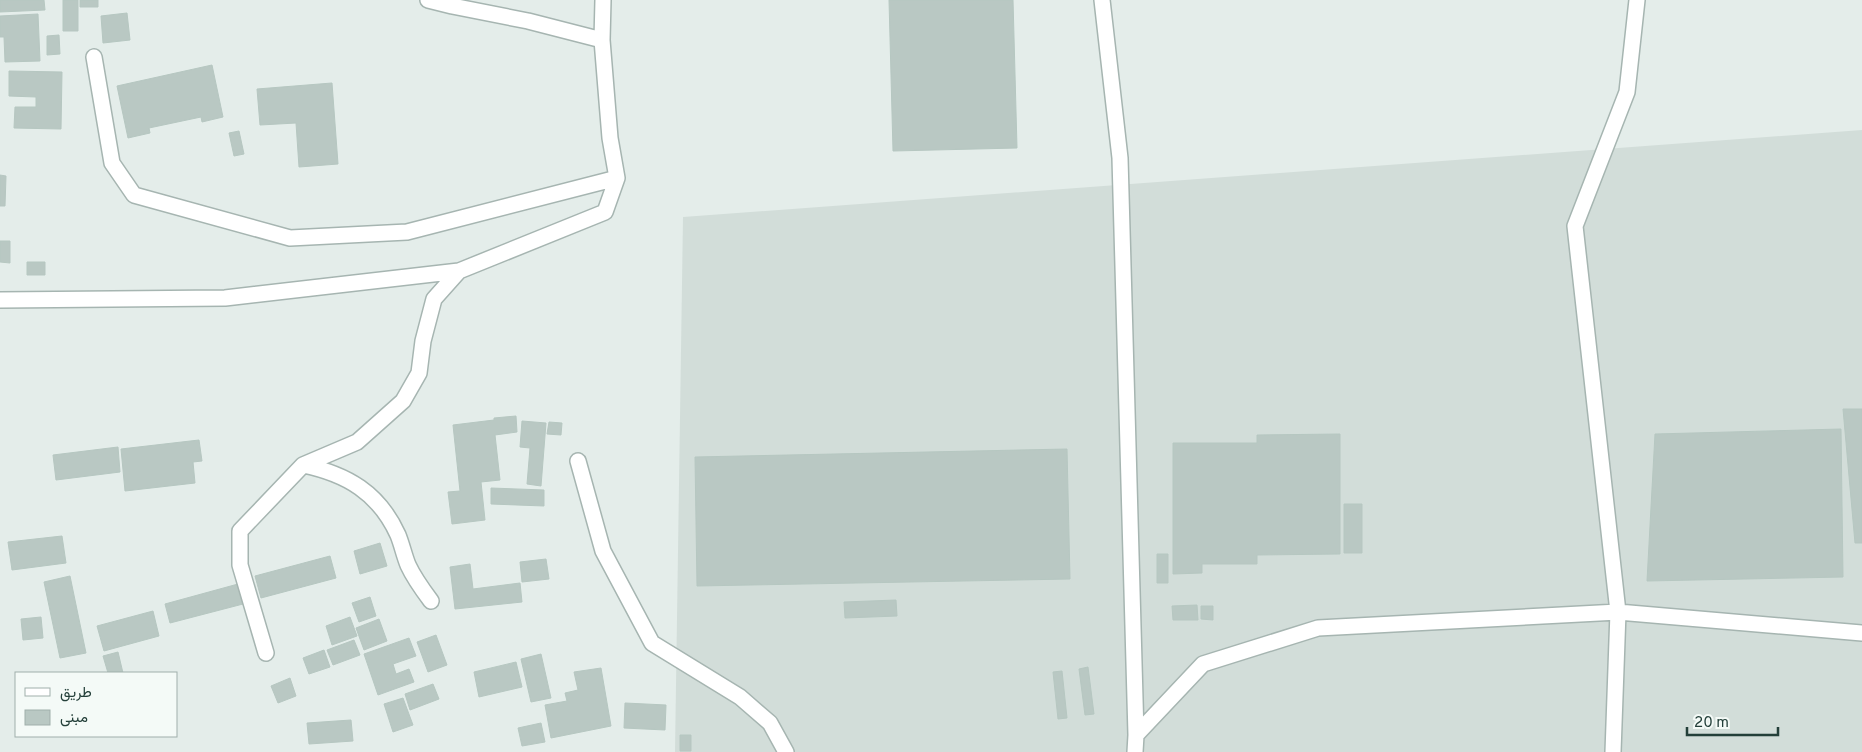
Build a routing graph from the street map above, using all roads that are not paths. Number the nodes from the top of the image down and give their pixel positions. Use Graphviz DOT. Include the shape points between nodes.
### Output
graph roads {
  1 [pos="428,0"];
  2 [pos="603,0"];
  3 [pos="1102,0"];
  4 [pos="1637,0"];
  5 [pos="602,40"];
  6 [pos="94,57"];
  7 [pos="617,178"];
  8 [pos="459,271"];
  9 [pos="0,300"];
  10 [pos="578,461"];
  11 [pos="303,465"];
  12 [pos="430,601"];
  13 [pos="1618,612"];
  14 [pos="1862,633"];
  15 [pos="266,653"];
  16 [pos="1136,735"];
  17 [pos="786,752"];
  18 [pos="1135,752"];
  19 [pos="1613,752"];
  1 -- 5 [label="street"];
  2 -- 5 [label="street"];
  3 -- 16 [label="street" via="1120,158"];
  4 -- 13 [label="street" via="1627,92 1575,226"];
  5 -- 7 [label="street" via="610,138"];
  6 -- 7 [label="street" via="112,163 134,195 290,238 407,232"];
  7 -- 8 [label="street" via="605,212"];
  8 -- 9 [label="street" via="225,298"];
  8 -- 11 [label="street" via="434,299 419,373 403,401 357,442"];
  10 -- 17 [label="street" via="603,551 652,644 740,697 770,723"];
  11 -- 12 [label="street" via="341,476 375,500 389,518 409,567"];
  11 -- 15 [label="street" via="240,531 240,565"];
  13 -- 14 [label="street"];
  13 -- 16 [label="street" via="1318,628 1203,664"];
  13 -- 19 [label="street"];
  16 -- 18 [label="street"];
}
